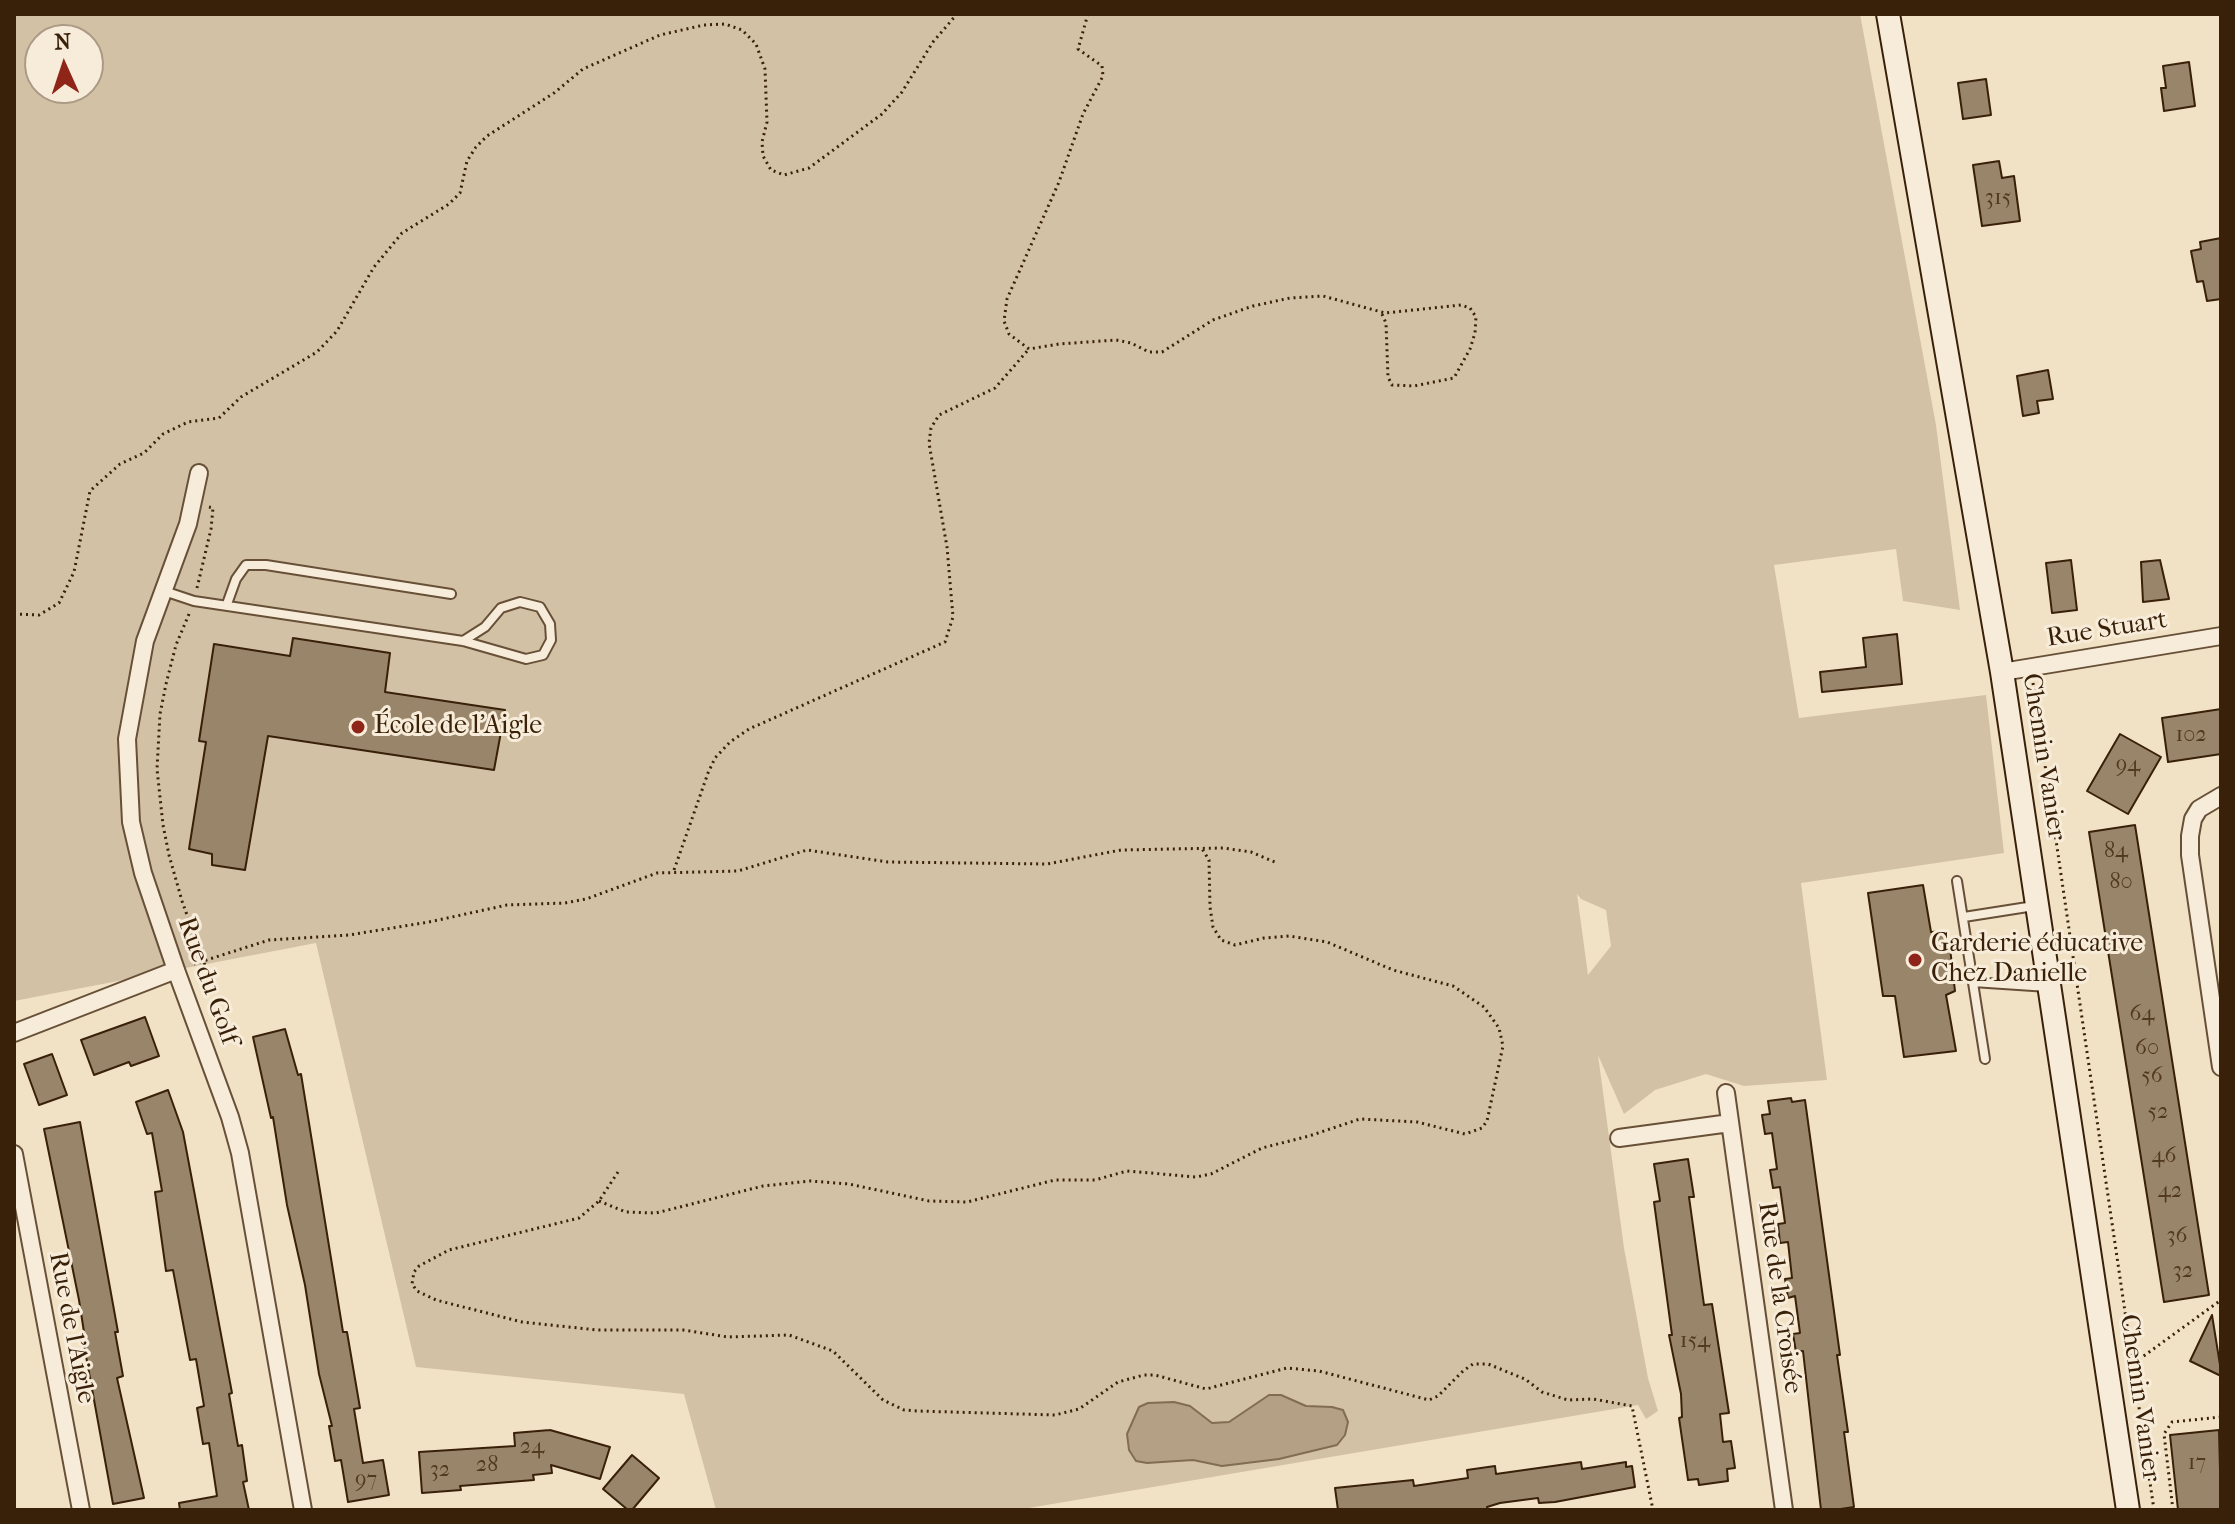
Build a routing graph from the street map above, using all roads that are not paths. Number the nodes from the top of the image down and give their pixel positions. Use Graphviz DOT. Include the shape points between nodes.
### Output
graph roads {
  1 [pos="1888,14"];
  2 [pos="199,473"];
  3 [pos="164,591"];
  4 [pos="451,594"];
  5 [pos="227,604"];
  6 [pos="2221,636"];
  7 [pos="463,641"];
  8 [pos="2002,672"];
  9 [pos="2221,796"];
  10 [pos="1957,881"];
  11 [pos="2037,906"];
  12 [pos="1964,917"];
  13 [pos="176,970"];
  14 [pos="1973,982"];
  15 [pos="2049,987"];
  16 [pos="14,1033"];
  17 [pos="1985,1059"];
  18 [pos="2221,1067"];
  19 [pos="1726,1093"];
  20 [pos="1730,1123"];
  21 [pos="1619,1138"];
  22 [pos="14,1154"];
  23 [pos="81,1510"];
  24 [pos="303,1510"];
  25 [pos="1784,1510"];
  26 [pos="2128,1510"];
  1 -- 8 [label="main road, Chemin Vanier"];
  2 -- 3 [label="street, Rue du Golf"];
  3 -- 5 [label="lane"];
  3 -- 13 [label="street, Rue du Golf" via="145,641 127,770 136,848"];
  4 -- 5 [label="lane" via="246,565"];
  5 -- 7 [label="lane"];
  6 -- 8 [label="street, Rue Stuart"];
  7 -- 7 [label="lane" via="526,659 543,655 551,640 550,624 540,607 520,602 501,608"];
  8 -- 11 [label="main road, Chemin Vanier"];
  9 -- 18 [label="street" via="2199,809 2190,845"];
  10 -- 12 [label="lane"];
  11 -- 12 [label="lane"];
  11 -- 15 [label="main road, Chemin Vanier"];
  12 -- 14 [label="lane"];
  13 -- 16 [label="street"];
  13 -- 24 [label="street, Rue du Golf" via="240,1153"];
  14 -- 15 [label="lane"];
  14 -- 17 [label="lane"];
  15 -- 26 [label="main road, Chemin Vanier"];
  19 -- 20 [label="street, Rue de la Croisée"];
  20 -- 21 [label="street"];
  20 -- 25 [label="street, Rue de la Croisée"];
  22 -- 23 [label="street, Rue de l'Aigle"];
}
